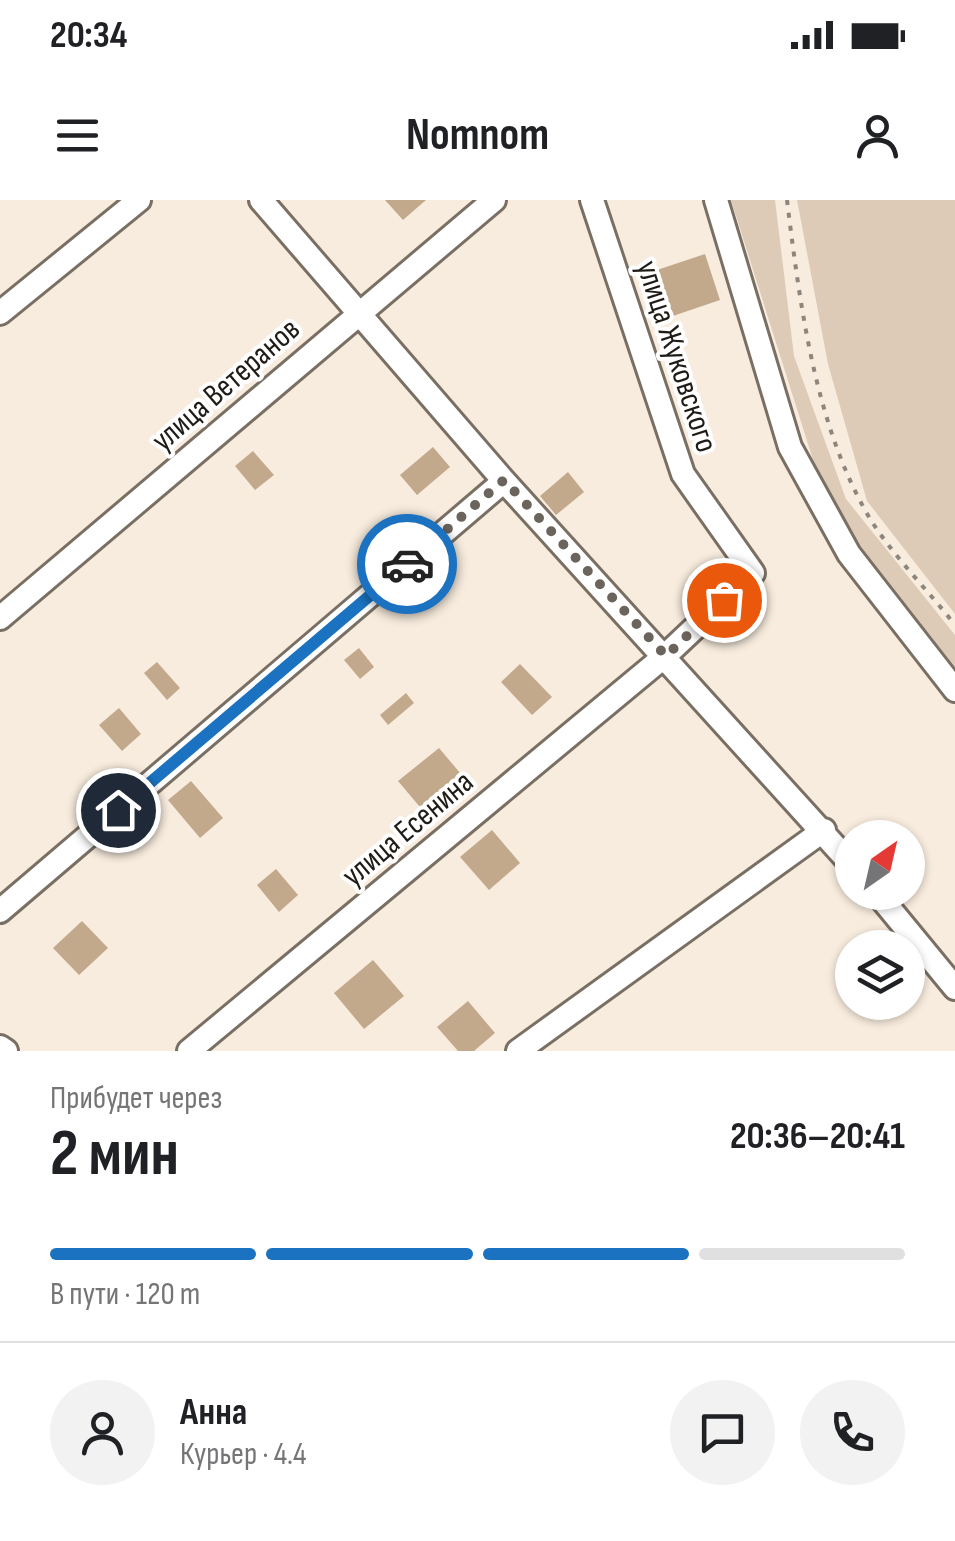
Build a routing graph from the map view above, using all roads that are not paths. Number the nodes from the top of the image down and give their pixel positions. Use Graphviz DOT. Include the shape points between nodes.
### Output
graph roads {
  1 [pos="140,200"];
  2 [pos="261,200"];
  3 [pos="494,200"];
  4 [pos="592,200"];
  5 [pos="716,200"];
  6 [pos="359,312"];
  7 [pos="0,313"];
  8 [pos="504,480"];
  9 [pos="0,618"];
  10 [pos="666,656"];
  11 [pos="955,690"];
  12 [pos="824,830"];
  13 [pos="835,843"];
  14 [pos="891,910"];
  15 [pos="0,911"];
  16 [pos="955,988"];
  17 [pos="189,1051"];
  18 [pos="518,1051"];
  1 -- 7 [label="street"];
  2 -- 6 [label="street"];
  3 -- 6 [label="street, улица Ветеранов"];
  4 -- 10 [label="street, улица Жуковского" via="682,474 753,573"];
  5 -- 11 [label="street" via="790,446 849,554"];
  6 -- 8 [label="street"];
  6 -- 9 [label="street, улица Ветеранов"];
  8 -- 10 [label="street"];
  8 -- 15 [label="street"];
  10 -- 12 [label="street"];
  10 -- 17 [label="street, улица Есенина"];
  12 -- 13 [label="street"];
  12 -- 18 [label="street"];
  14 -- 16 [label="street"];
}
